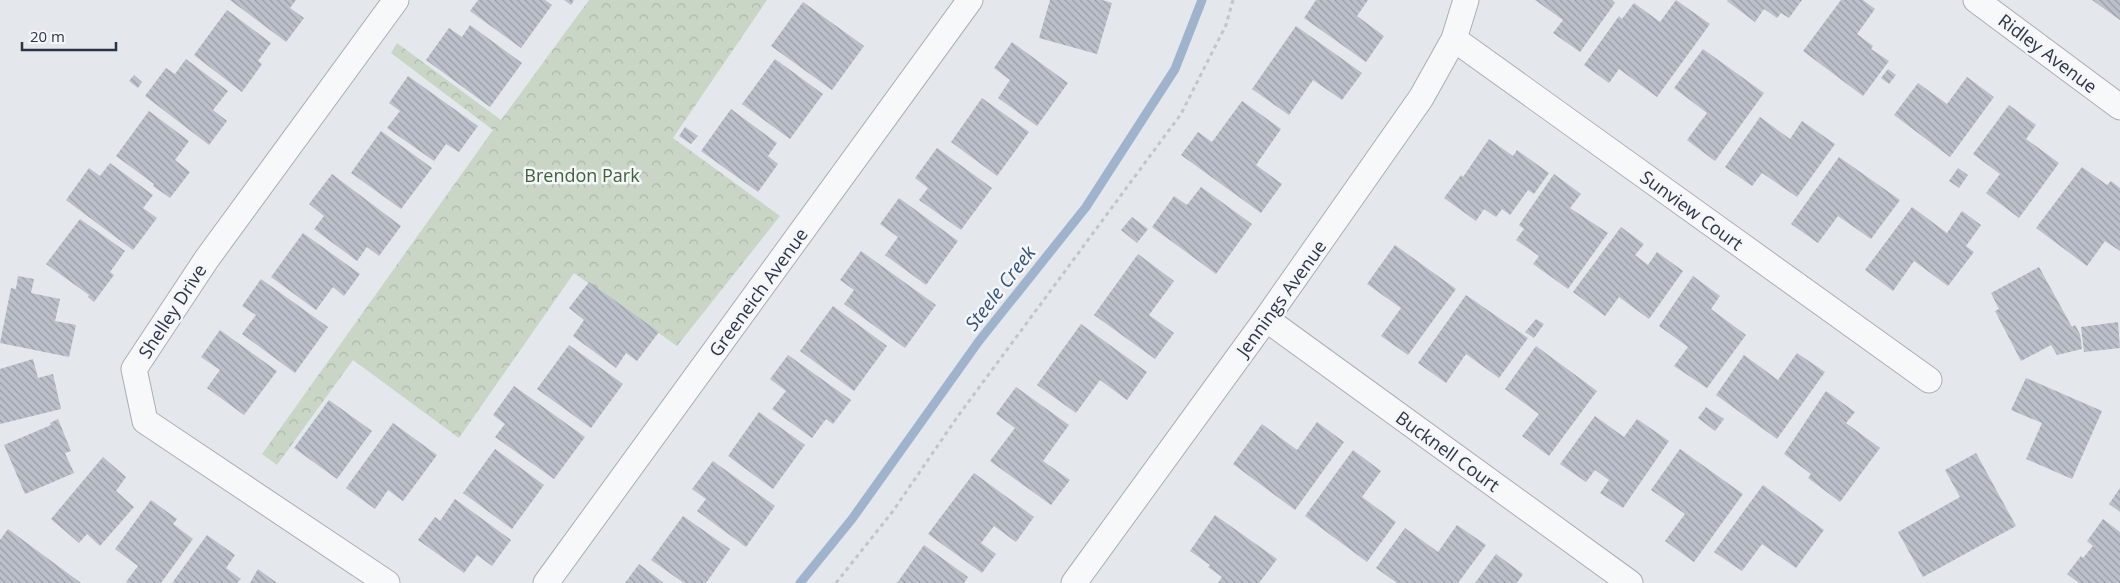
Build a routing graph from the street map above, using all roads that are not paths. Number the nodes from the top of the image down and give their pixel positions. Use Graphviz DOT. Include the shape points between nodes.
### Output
graph roads {
  1 [pos="396,0"];
  2 [pos="970,0"];
  3 [pos="1466,0"];
  4 [pos="1976,0"];
  5 [pos="1454,39"];
  6 [pos="2120,107"];
  7 [pos="1266,318"];
  8 [pos="1929,380"];
  9 [pos="387,583"];
  10 [pos="546,583"];
  11 [pos="1074,583"];
  12 [pos="1630,583"];
  1 -- 9 [label="street, Shelley Drive" via="206,260 134,369 145,420"];
  2 -- 10 [label="street, Greeneich Avenue"];
  3 -- 5 [label="street, Jennings Avenue"];
  4 -- 6 [label="street, Ridley Avenue"];
  5 -- 7 [label="street, Jennings Avenue" via="1422,98"];
  5 -- 8 [label="street, Sunview Court"];
  7 -- 11 [label="street, Jennings Avenue"];
  7 -- 12 [label="street, Bucknell Court"];
}
